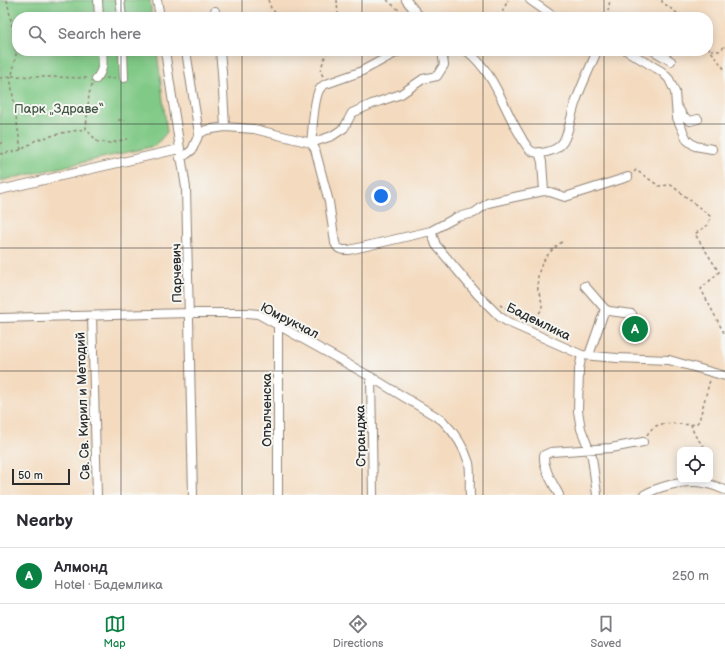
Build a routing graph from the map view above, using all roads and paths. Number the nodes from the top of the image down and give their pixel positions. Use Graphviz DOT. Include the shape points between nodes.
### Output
graph roads {
  1 [pos="7,0"];
  2 [pos="98,0"];
  3 [pos="120,0"];
  4 [pos="157,0"];
  5 [pos="268,0"];
  6 [pos="337,0"];
  7 [pos="387,0"];
  8 [pos="406,0"];
  9 [pos="508,0"];
  10 [pos="530,0"];
  11 [pos="610,0"];
  12 [pos="662,0"];
  13 [pos="99,12"];
  14 [pos="121,12"];
  15 [pos="159,12"];
  16 [pos="275,12"];
  17 [pos="338,12"];
  18 [pos="401,12"];
  19 [pos="416,12"];
  20 [pos="502,12"];
  21 [pos="547,12"];
  22 [pos="608,12"];
  23 [pos="675,12"];
  24 [pos="12,26"];
  25 [pos="725,46"];
  26 [pos="713,50"];
  27 [pos="713,53"];
  28 [pos="16,56"];
  29 [pos="102,56"];
  30 [pos="123,56"];
  31 [pos="166,56"];
  32 [pos="187,56"];
  33 [pos="220,56"];
  34 [pos="325,56"];
  35 [pos="390,56"];
  36 [pos="443,56"];
  37 [pos="472,56"];
  38 [pos="595,56"];
  39 [pos="636,56"];
  40 [pos="662,56"];
  41 [pos="671,61"];
  42 [pos="725,70"];
  43 [pos="10,76"];
  44 [pos="0,78"];
  45 [pos="124,78"];
  46 [pos="96,79"];
  47 [pos="326,84"];
  48 [pos="676,104"];
  49 [pos="698,119"];
  50 [pos="118,120"];
  51 [pos="125,120"];
  52 [pos="225,127"];
  53 [pos="86,129"];
  54 [pos="199,134"];
  55 [pos="127,139"];
  56 [pos="311,143"];
  57 [pos="712,149"];
  58 [pos="21,150"];
  59 [pos="539,152"];
  60 [pos="180,153"];
  61 [pos="0,154"];
  62 [pos="628,177"];
  63 [pos="0,190"];
  64 [pos="544,191"];
  65 [pos="431,231"];
  66 [pos="562,242"];
  67 [pos="585,286"];
  68 [pos="498,304"];
  69 [pos="605,309"];
  70 [pos="189,313"];
  71 [pos="632,314"];
  72 [pos="92,316"];
  73 [pos="0,318"];
  74 [pos="278,325"];
  75 [pos="725,335"];
  76 [pos="586,355"];
  77 [pos="712,372"];
  78 [pos="725,376"];
  79 [pos="371,377"];
  80 [pos="691,424"];
  81 [pos="643,442"];
  82 [pos="704,446"];
  83 [pos="588,448"];
  84 [pos="725,490"];
  85 [pos="97,495"];
  86 [pos="192,495"];
  87 [pos="278,495"];
  88 [pos="373,495"];
  89 [pos="470,495"];
  90 [pos="559,495"];
  91 [pos="597,495"];
  92 [pos="644,495"];
  1 -- 24 [label="path"];
  2 -- 13 [label="street"];
  3 -- 14 [label="street"];
  4 -- 15 [label="street"];
  5 -- 16 [label="path"];
  6 -- 17 [label="path"];
  7 -- 18 [label="path"];
  8 -- 19 [label="street"];
  9 -- 20 [label="path"];
  10 -- 21 [label="street"];
  11 -- 22 [label="path"];
  12 -- 23 [label="path"];
  25 -- 26 [label="path" via="719,51"];
  27 -- 42 [label="path"];
  28 -- 43 [label="path"];
  29 -- 46 [label="street" via="101,74"];
  30 -- 45 [label="street"];
  31 -- 60 [label="street, Парчевич"];
  32 -- 54 [label="street"];
  33 -- 52 [label="street"];
  34 -- 47 [label="path" via="320,71"];
  35 -- 47 [label="street" via="360,72"];
  36 -- 56 [label="street" via="444,65 437,76 423,80 401,94 352,113 344,128 332,136"];
  37 -- 59 [label="street" via="482,65 493,83 528,149"];
  38 -- 59 [label="street" via="562,143 550,151"];
  39 -- 48 [label="street" via="662,71 675,92"];
  40 -- 41 [label="street"];
  43 -- 44 [label="path"];
  43 -- 46 [label="path"];
  43 -- 58 [label="path"];
  45 -- 46 [label="path"];
  46 -- 53 [label="path" via="91,87"];
  47 -- 56 [label="street" via="319,90 316,101"];
  48 -- 49 [label="street" via="683,116 690,121"];
  48 -- 57 [label="street" via="677,118 687,140 695,146"];
  50 -- 51 [label="path"];
  52 -- 54 [label="street" via="206,130"];
  52 -- 56 [label="street" via="254,128"];
  53 -- 55 [label="path" via="98,142 110,143"];
  53 -- 58 [label="path" via="36,140"];
  54 -- 60 [label="street" via="192,150 188,154"];
  56 -- 65 [label="street" via="316,149 337,248 349,250"];
  58 -- 61 [label="path"];
  59 -- 64 [label="street"];
  60 -- 63 [label="street"];
  60 -- 70 [label="street, Парчевич" via="186,188"];
  62 -- 64 [label="street" via="565,197"];
  62 -- 75 [label="path" via="636,170 659,186 671,185 710,216 709,224 695,234 719,272 701,289"];
  64 -- 65 [label="street" via="488,203 474,213 457,217"];
  65 -- 76 [label="street, Бадемлика" via="436,245 445,257 500,317"];
  66 -- 68 [label="path" via="548,254 538,274 538,290 542,305 540,311 535,315 520,315"];
  67 -- 69 [label="street"];
  69 -- 71 [label="street"];
  69 -- 76 [label="street"];
  70 -- 72 [label="street, Юмрукчал"];
  70 -- 74 [label="street, Юмрукчал" via="258,314"];
  70 -- 86 [label="street, Парчевич"];
  72 -- 73 [label="street, Юмрукчал"];
  72 -- 85 [label="street, Св. Св. Кирил и Методий"];
  74 -- 79 [label="street, Юмрукчал"];
  74 -- 87 [label="street, Опълченска"];
  76 -- 77 [label="street, Бадемлика" via="677,362"];
  76 -- 83 [label="street" via="578,375 578,411"];
  77 -- 78 [label="street, Бадемлика"];
  77 -- 80 [label="path" via="699,421"];
  79 -- 88 [label="street, Странджа"];
  79 -- 89 [label="street, Юмрукчал" via="442,420 451,429 461,444 469,464"];
  80 -- 81 [label="path" via="662,423 650,431"];
  80 -- 82 [label="path" via="696,438"];
  81 -- 83 [label="street" via="611,448"];
  83 -- 90 [label="street" via="544,455 545,468"];
  83 -- 91 [label="street" via="592,457"];
  84 -- 92 [label="street" via="695,482 670,485"];
}
